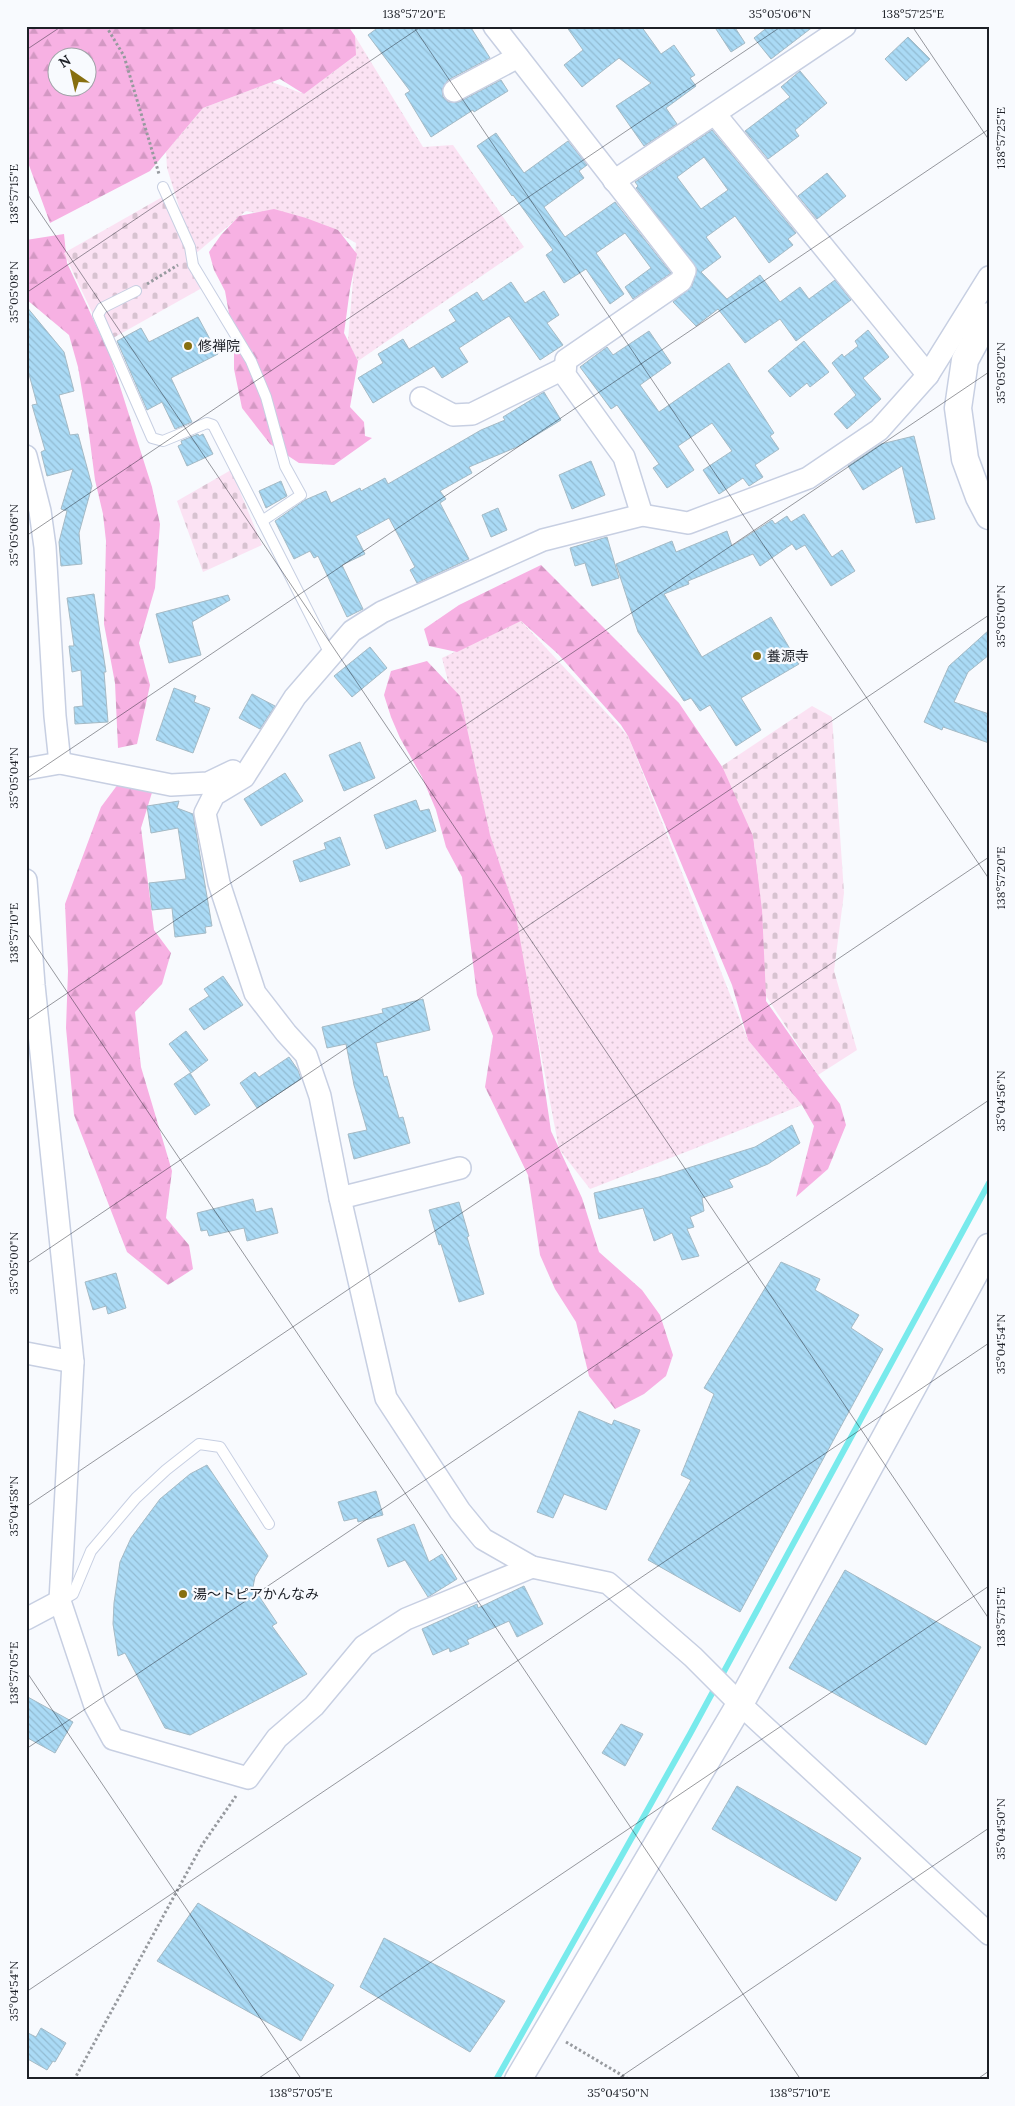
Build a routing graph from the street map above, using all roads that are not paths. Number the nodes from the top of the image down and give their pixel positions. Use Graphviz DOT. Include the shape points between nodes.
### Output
graph roads {
  1 [pos="494,26"];
  2 [pos="845,26"];
  3 [pos="518,58"];
  4 [pos="454,91"];
  5 [pos="715,114"];
  6 [pos="614,181"];
  7 [pos="163,187"];
  8 [pos="989,277"];
  9 [pos="136,291"];
  10 [pos="989,316"];
  11 [pos="565,368"];
  12 [pos="928,375"];
  13 [pos="420,398"];
  14 [pos="26,456"];
  15 [pos="33,512"];
  16 [pos="642,515"];
  17 [pos="989,516"];
  18 [pos="262,521"];
  19 [pos="331,656"];
  20 [pos="60,764"];
  21 [pos="250,766"];
  22 [pos="26,768"];
  23 [pos="26,880"];
  24 [pos="460,1168"];
  25 [pos="340,1198"];
  26 [pos="989,1246"];
  27 [pos="26,1353"];
  28 [pos="73,1362"];
  29 [pos="269,1524"];
  30 [pos="532,1567"];
  31 [pos="60,1601"];
  32 [pos="26,1619"];
  33 [pos="733,1697"];
  34 [pos="989,1934"];
  35 [pos="518,2080"];
  1 -- 3 [label="street"];
  2 -- 5 [label="street"];
  3 -- 4 [label="street"];
  3 -- 6 [label="street"];
  5 -- 6 [label="street"];
  5 -- 12 [label="street"];
  6 -- 11 [label="street" via="685,271 681,281 566,360"];
  7 -- 18 [label="lane" via="190,247 193,265 250,361 266,397 284,466 301,495"];
  8 -- 12 [label="street"];
  9 -- 18 [label="lane" via="102,308 98,315 152,438 163,441 206,423 213,425"];
  10 -- 17 [label="street" via="964,360 958,408 965,459"];
  11 -- 13 [label="street" via="472,414 453,415"];
  11 -- 16 [label="street" via="565,375 624,457"];
  12 -- 16 [label="street" via="879,430 808,478 688,523"];
  14 -- 15 [label="street"];
  15 -- 20 [label="street" via="45,547"];
  16 -- 19 [label="street" via="543,540 382,612 352,631"];
  18 -- 19 [label="lane"];
  19 -- 21 [label="street" via="295,697"];
  20 -- 21 [label="street" via="171,786 208,783"];
  20 -- 22 [label="street"];
  21 -- 25 [label="street" via="244,777 214,795 205,812 219,883 255,993 306,1055 320,1096"];
  23 -- 28 [label="street"];
  24 -- 25 [label="street"];
  25 -- 30 [label="street" via="386,1398 460,1511 483,1539"];
  26 -- 33 [label="street"];
  27 -- 28 [label="street"];
  28 -- 31 [label="street"];
  29 -- 31 [label="lane" via="220,1447 199,1444 136,1498 91,1551 73,1594"];
  30 -- 31 [label="street" via="406,1619 364,1646 314,1706 277,1738 248,1778 113,1739 94,1706"];
  30 -- 33 [label="street" via="608,1583 693,1656"];
  31 -- 32 [label="street"];
  33 -- 34 [label="street"];
  33 -- 35 [label="street"];
}
